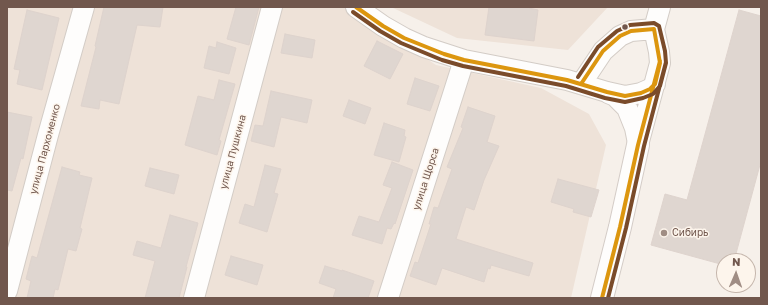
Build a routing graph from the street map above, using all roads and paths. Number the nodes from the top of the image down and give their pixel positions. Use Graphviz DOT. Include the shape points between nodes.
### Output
graph roads {
  1 [pos="84,7"];
  2 [pos="272,7"];
  3 [pos="356,7"];
  4 [pos="660,7"];
  5 [pos="654,29"];
  6 [pos="464,60"];
  7 [pos="581,84"];
  8 [pos="655,84"];
  9 [pos="606,92"];
  10 [pos="638,145"];
  11 [pos="7,291"];
  12 [pos="194,298"];
  13 [pos="388,298"];
  14 [pos="602,298"];
  1 -- 11 [label="street, улица Пархоменко"];
  2 -- 12 [label="street, улица Пушкина"];
  3 -- 6 [label="street" via="404,38"];
  4 -- 5 [label="street"];
  5 -- 7 [label="street" via="631,31 620,36 603,51"];
  5 -- 8 [label="street" via="660,63"];
  6 -- 7 [label="street"];
  6 -- 13 [label="street, улица Щорса"];
  7 -- 9 [label="street"];
  8 -- 9 [label="street" via="646,91 625,96"];
  8 -- 10 [label="street"];
  9 -- 10 [label="street" via="615,96 626,108 635,128"];
  10 -- 14 [label="street"];
}
